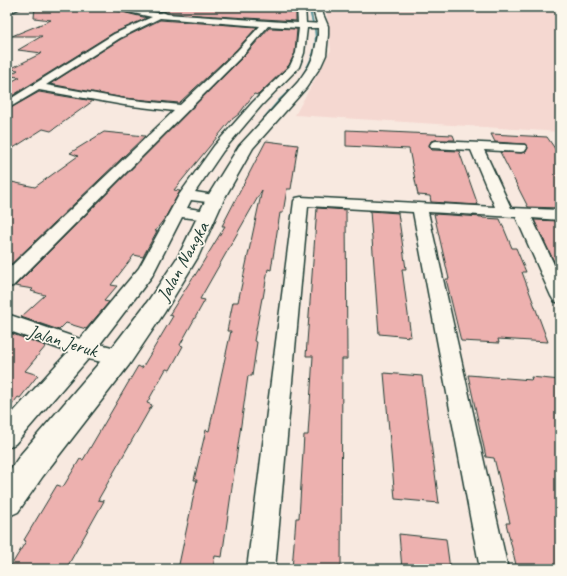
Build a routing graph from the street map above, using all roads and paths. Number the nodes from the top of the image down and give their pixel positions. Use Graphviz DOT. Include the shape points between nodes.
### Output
graph roads {
  1 [pos="114,7"];
  2 [pos="175,7"];
  3 [pos="301,7"];
  4 [pos="160,16"];
  5 [pos="313,23"];
  6 [pos="266,24"];
  7 [pos="38,87"];
  8 [pos="8,105"];
  9 [pos="259,105"];
  10 [pos="278,108"];
  11 [pos="182,109"];
  12 [pos="436,145"];
  13 [pos="476,147"];
  14 [pos="521,148"];
  15 [pos="189,195"];
  16 [pos="210,207"];
  17 [pos="420,208"];
  18 [pos="179,212"];
  19 [pos="505,212"];
  20 [pos="522,213"];
  21 [pos="560,215"];
  22 [pos="7,281"];
  23 [pos="560,296"];
  24 [pos="7,322"];
  25 [pos="86,350"];
  26 [pos="118,357"];
  27 [pos="7,436"];
  28 [pos="7,501"];
  29 [pos="261,569"];
  30 [pos="494,569"];
  1 -- 4 [label="street"];
  2 -- 4 [label="street"];
  3 -- 5 [label="street"];
  4 -- 6 [label="street"];
  4 -- 7 [label="street" via="99,46"];
  5 -- 6 [label="street"];
  5 -- 9 [label="street" via="294,67"];
  5 -- 10 [label="street, Jalan Nangka" via="323,35 320,55 302,84"];
  6 -- 11 [label="street"];
  7 -- 8 [label="street"];
  7 -- 11 [label="street"];
  9 -- 10 [label="street"];
  9 -- 15 [label="street" via="218,149"];
  10 -- 16 [label="street, Jalan Nangka" via="247,146"];
  11 -- 22 [label="street"];
  12 -- 13 [label="street"];
  13 -- 14 [label="street"];
  13 -- 19 [label="street"];
  15 -- 16 [label="street"];
  15 -- 18 [label="street"];
  16 -- 18 [label="street"];
  16 -- 26 [label="street, Jalan Nangka" via="188,257 156,307"];
  17 -- 19 [label="street"];
  17 -- 29 [label="street" via="301,201"];
  17 -- 30 [label="street"];
  18 -- 25 [label="street" via="146,272"];
  19 -- 20 [label="street"];
  20 -- 21 [label="street"];
  20 -- 23 [label="street"];
  24 -- 25 [label="street, Jalan Jeruk"];
  25 -- 26 [label="street, Jalan Jeruk"];
  25 -- 27 [label="street"];
  26 -- 28 [label="street, Jalan Nangka" via="32,465"];
}
